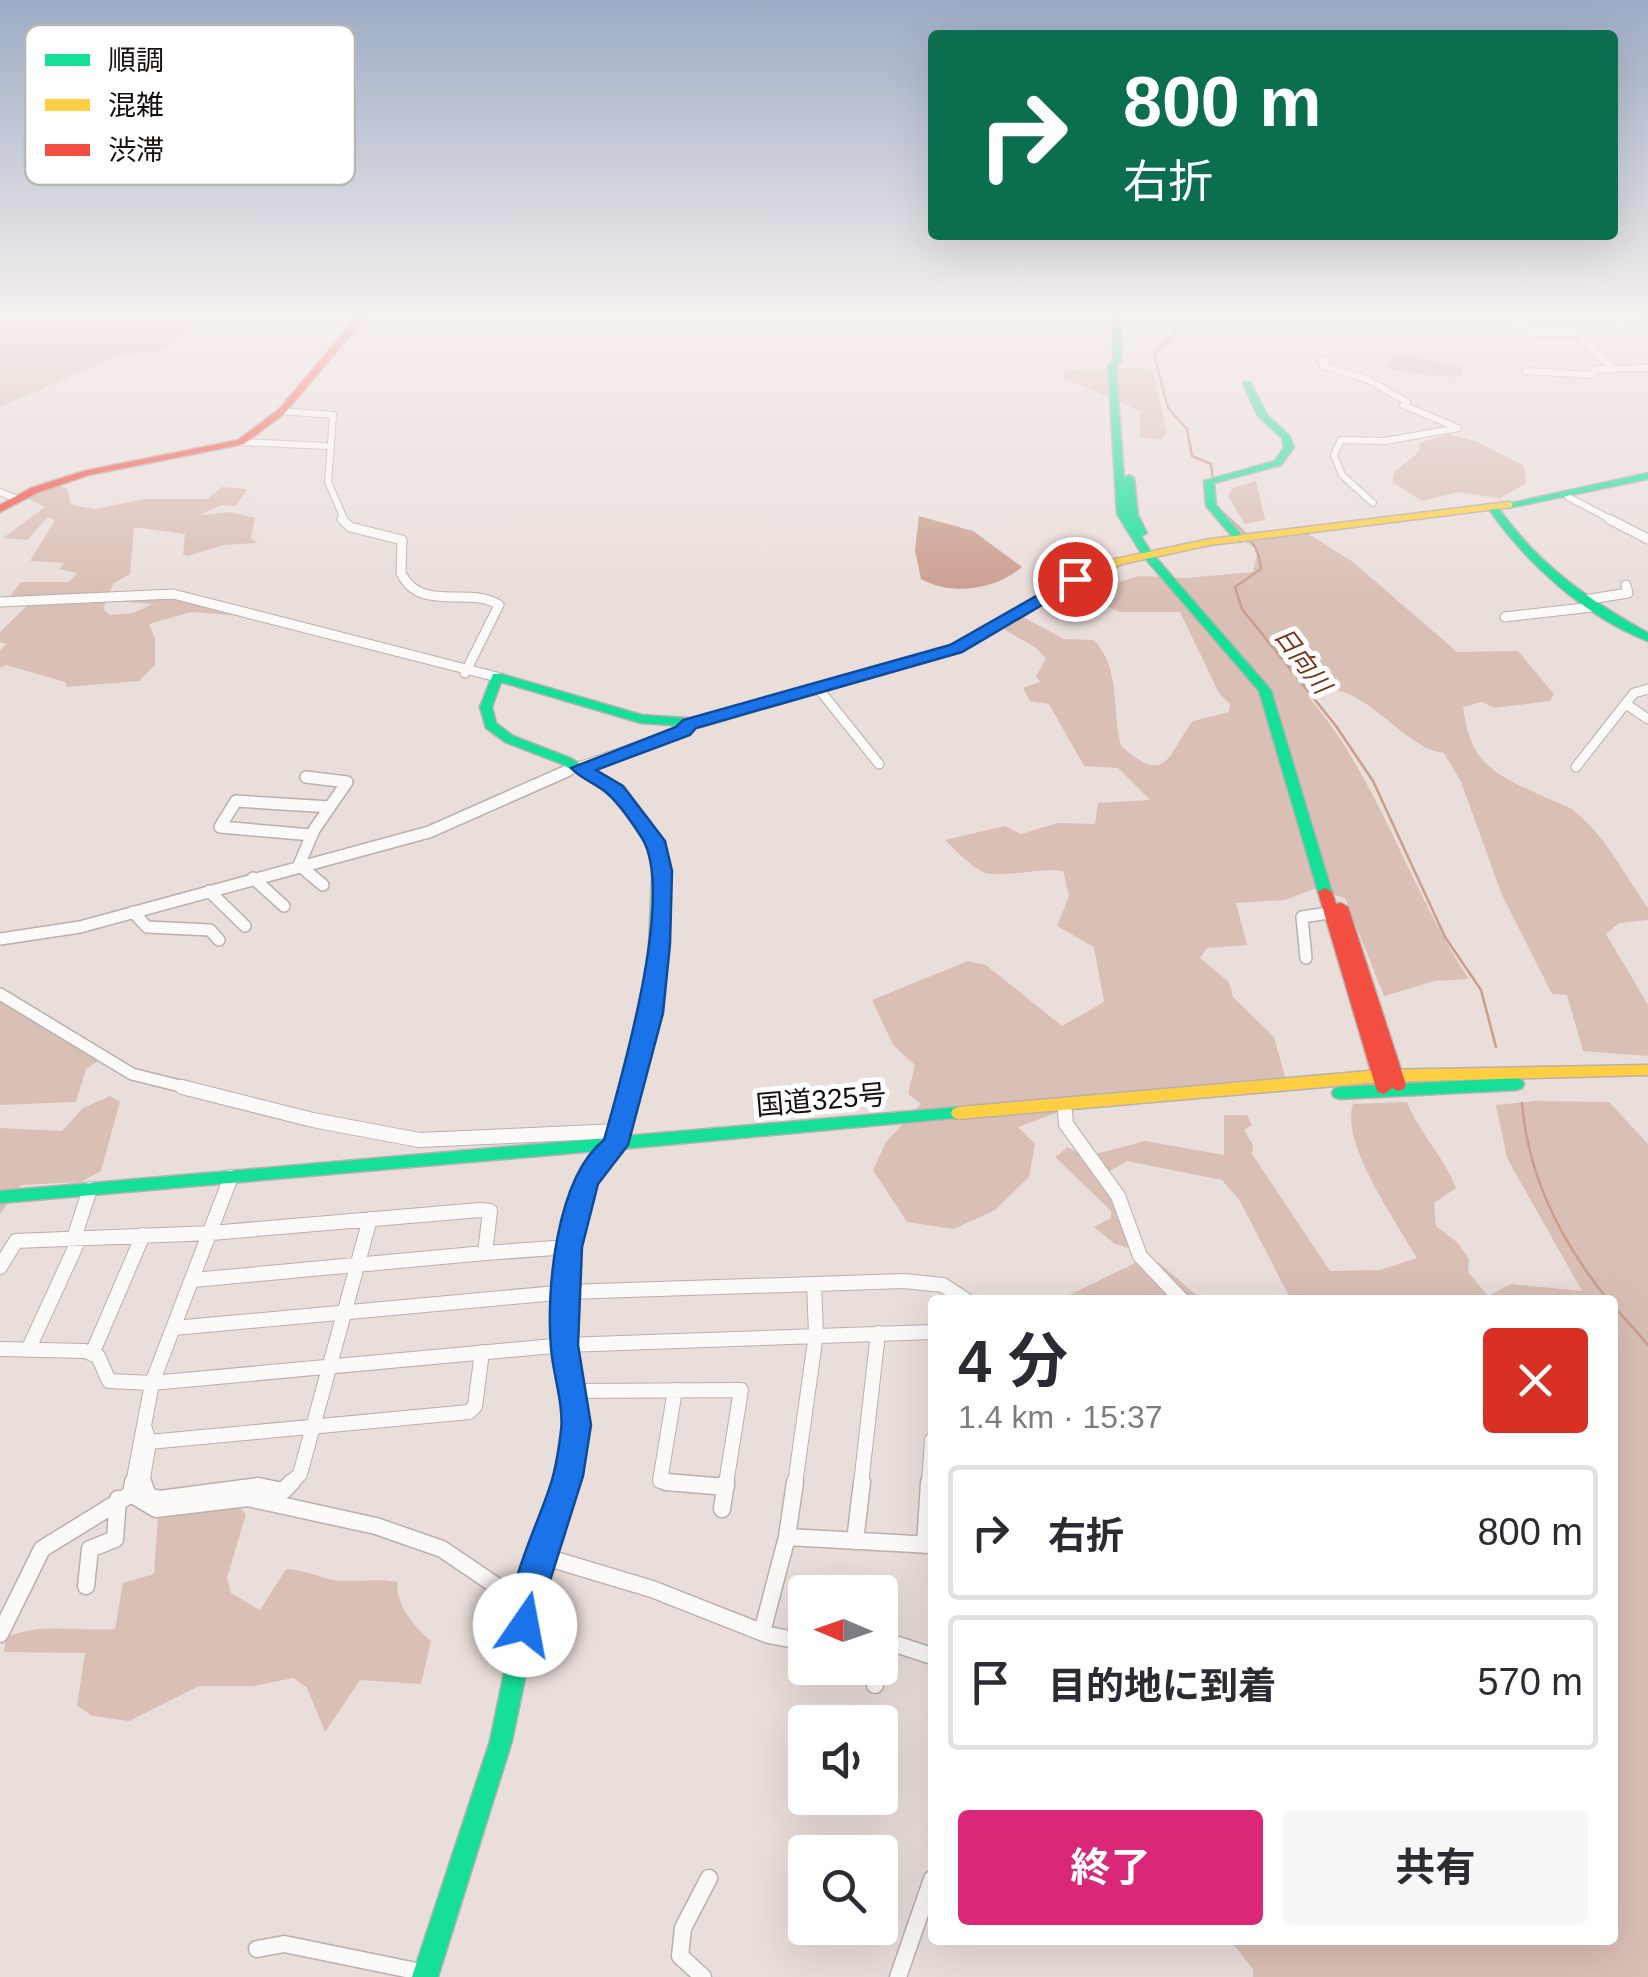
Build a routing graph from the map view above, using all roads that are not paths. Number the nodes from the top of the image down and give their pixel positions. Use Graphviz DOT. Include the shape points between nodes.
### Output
graph roads {
  1 [pos="1122,410"];
  2 [pos="1259,410"];
  3 [pos="1416,410"];
  4 [pos="282,411"];
  5 [pos="241,442"];
  6 [pos="326,446"];
  7 [pos="1646,479"];
  8 [pos="0,492"];
  9 [pos="1568,496"];
  10 [pos="16,499"];
  11 [pos="1372,504"];
  12 [pos="1493,508"];
  13 [pos="0,509"];
  14 [pos="1249,538"];
  15 [pos="1648,540"];
  16 [pos="1151,553"];
  17 [pos="1626,585"];
  18 [pos="0,602"];
  19 [pos="1588,604"];
  20 [pos="1506,617"];
  21 [pos="1645,635"];
  22 [pos="465,672"];
  23 [pos="496,677"];
  24 [pos="818,688"];
  25 [pos="1648,690"];
  26 [pos="1626,704"];
  27 [pos="1648,720"];
  28 [pos="690,724"];
  29 [pos="879,764"];
  30 [pos="1576,767"];
  31 [pos="581,768"];
  32 [pos="306,777"];
  33 [pos="330,807"];
  34 [pos="312,835"];
  35 [pos="299,865"];
  36 [pos="253,878"];
  37 [pos="323,885"];
  38 [pos="209,891"];
  39 [pos="284,906"];
  40 [pos="133,912"];
  41 [pos="1338,912"];
  42 [pos="245,926"];
  43 [pos="0,939"];
  44 [pos="219,940"];
  45 [pos="1306,958"];
  46 [pos="0,994"];
  47 [pos="1648,1070"];
  48 [pos="1648,1080"];
  49 [pos="1390,1083"];
  50 [pos="1066,1112"];
  51 [pos="611,1146"];
  52 [pos="230,1180"];
  53 [pos="89,1193"];
  54 [pos="0,1197"];
  55 [pos="0,1206"];
  56 [pos="370,1219"];
  57 [pos="211,1233"];
  58 [pos="142,1235"];
  59 [pos="77,1237"];
  60 [pos="569,1247"];
  61 [pos="486,1252"];
  62 [pos="357,1264"];
  63 [pos="0,1267"];
  64 [pos="193,1280"];
  65 [pos="814,1284"];
  66 [pos="568,1292"];
  67 [pos="958,1295"];
  68 [pos="1177,1295"];
  69 [pos="344,1313"];
  70 [pos="174,1328"];
  71 [pos="928,1332"];
  72 [pos="878,1333"];
  73 [pos="816,1334"];
  74 [pos="564,1345"];
  75 [pos="29,1348"];
  76 [pos="0,1349"];
  77 [pos="482,1352"];
  78 [pos="92,1354"];
  79 [pos="330,1365"];
  80 [pos="152,1383"];
  81 [pos="574,1390"];
  82 [pos="675,1390"];
  83 [pos="315,1424"];
  84 [pos="146,1434"];
  85 [pos="726,1487"];
  86 [pos="125,1497"];
  87 [pos="722,1510"];
  88 [pos="786,1537"];
  89 [pos="855,1541"];
  90 [pos="928,1545"];
  91 [pos="542,1556"];
  92 [pos="86,1586"];
  93 [pos="526,1606"];
  94 [pos="525,1625"];
  95 [pos="762,1632"];
  96 [pos="0,1634"];
  97 [pos="788,1638"];
  98 [pos="898,1645"];
  99 [pos="928,1655"];
  100 [pos="709,1878"];
  101 [pos="928,1891"];
  102 [pos="257,1949"];
  103 [pos="426,1975"];
  104 [pos="703,1977"];
  105 [pos="898,1977"];
  1 -- 16 [label="main road" via="1134,515"];
  2 -- 14 [label="main road" via="1290,447 1278,463 1209,481 1206,491 1214,512"];
  3 -- 11 [label="street" via="1458,428 1385,442 1340,440 1334,456 1342,475"];
  4 -- 5 [label="main road"];
  4 -- 6 [label="street" via="333,415"];
  5 -- 6 [label="street"];
  5 -- 10 [label="main road" via="87,473"];
  6 -- 22 [label="street" via="328,485 342,523 402,540 406,584 424,594 499,604"];
  7 -- 9 [label="main road"];
  8 -- 10 [label="street"];
  9 -- 12 [label="main road"];
  9 -- 15 [label="street"];
  10 -- 13 [label="main road"];
  12 -- 14 [label="main road"];
  12 -- 19 [label="main road" via="1516,542"];
  14 -- 16 [label="main road"];
  16 -- 24 [label="main road" via="1085,574 956,649"];
  16 -- 41 [label="main road" via="1277,697"];
  17 -- 19 [label="street" via="1624,594"];
  18 -- 22 [label="street" via="172,594"];
  19 -- 20 [label="street"];
  19 -- 21 [label="main road"];
  22 -- 23 [label="street"];
  23 -- 28 [label="main road" via="641,719"];
  23 -- 31 [label="main road" via="486,706 490,725"];
  24 -- 28 [label="main road"];
  24 -- 29 [label="street"];
  25 -- 26 [label="street"];
  26 -- 27 [label="street"];
  26 -- 30 [label="street"];
  28 -- 31 [label="street"];
  31 -- 35 [label="street" via="429,832"];
  31 -- 51 [label="main road" via="636,812 662,871 655,992"];
  32 -- 33 [label="street" via="347,782"];
  33 -- 34 [label="street"];
  33 -- 34 [label="street" via="236,801 220,827"];
  34 -- 35 [label="street"];
  35 -- 36 [label="street"];
  35 -- 37 [label="street"];
  36 -- 38 [label="street"];
  36 -- 39 [label="street"];
  38 -- 40 [label="street"];
  38 -- 42 [label="street"];
  40 -- 43 [label="street"];
  40 -- 44 [label="street" via="146,928 210,930"];
  41 -- 45 [label="street" via="1302,916"];
  41 -- 49 [label="main road"];
  46 -- 51 [label="street" via="132,1074 314,1120 419,1140"];
  47 -- 49 [label="main road, 国道325号"];
  48 -- 49 [label="main road, 国道325号"];
  49 -- 50 [label="main road, 国道325号"];
  49 -- 51 [label="main road, 国道325号"];
  50 -- 51 [label="main road, 国道325号"];
  50 -- 68 [label="street" via="1066,1124 1118,1196 1140,1256"];
  51 -- 52 [label="main road, 国道325号"];
  51 -- 60 [label="street" via="585,1184"];
  52 -- 53 [label="main road, 国道325号"];
  52 -- 57 [label="street"];
  53 -- 54 [label="main road, 国道325号"];
  53 -- 55 [label="main road, 国道325号"];
  53 -- 59 [label="street"];
  56 -- 57 [label="street"];
  56 -- 61 [label="street" via="490,1211"];
  56 -- 62 [label="street"];
  57 -- 58 [label="street"];
  57 -- 64 [label="street"];
  58 -- 59 [label="street"];
  58 -- 78 [label="street"];
  59 -- 63 [label="street" via="16,1241"];
  59 -- 75 [label="street"];
  60 -- 61 [label="street"];
  60 -- 66 [label="street"];
  61 -- 62 [label="street"];
  62 -- 64 [label="street"];
  62 -- 69 [label="street"];
  64 -- 70 [label="street"];
  65 -- 66 [label="street"];
  65 -- 67 [label="street" via="904,1281 943,1285"];
  65 -- 73 [label="street"];
  66 -- 69 [label="street"];
  66 -- 74 [label="street"];
  69 -- 70 [label="street"];
  69 -- 79 [label="street"];
  70 -- 80 [label="street"];
  71 -- 72 [label="street"];
  72 -- 73 [label="street"];
  72 -- 89 [label="street"];
  73 -- 74 [label="street"];
  73 -- 88 [label="street"];
  74 -- 77 [label="street"];
  74 -- 81 [label="street"];
  75 -- 76 [label="street"];
  75 -- 78 [label="street"];
  77 -- 79 [label="street"];
  77 -- 83 [label="street" via="469,1412"];
  78 -- 80 [label="street" via="109,1381"];
  79 -- 80 [label="street"];
  79 -- 83 [label="street"];
  80 -- 84 [label="street"];
  81 -- 82 [label="street"];
  81 -- 91 [label="street" via="568,1476"];
  82 -- 85 [label="street" via="660,1481"];
  82 -- 85 [label="street" via="741,1390"];
  83 -- 84 [label="street"];
  83 -- 84 [label="street" via="300,1474 283,1491 258,1486 170,1498 148,1496 142,1486"];
  84 -- 86 [label="street"];
  85 -- 87 [label="street"];
  86 -- 92 [label="street" via="115,1539 90,1549"];
  86 -- 93 [label="street" via="160,1511 246,1498 410,1536 443,1550"];
  86 -- 96 [label="street" via="42,1549"];
  88 -- 89 [label="street"];
  88 -- 95 [label="street"];
  89 -- 90 [label="street"];
  91 -- 93 [label="street"];
  91 -- 95 [label="street"];
  93 -- 94 [label="street"];
  94 -- 103 [label="main road" via="502,1741"];
  95 -- 97 [label="street"];
  98 -- 99 [label="street"];
  100 -- 104 [label="street" via="683,1928 680,1956"];
  101 -- 105 [label="street"];
  102 -- 103 [label="street" via="284,1944"];
}
